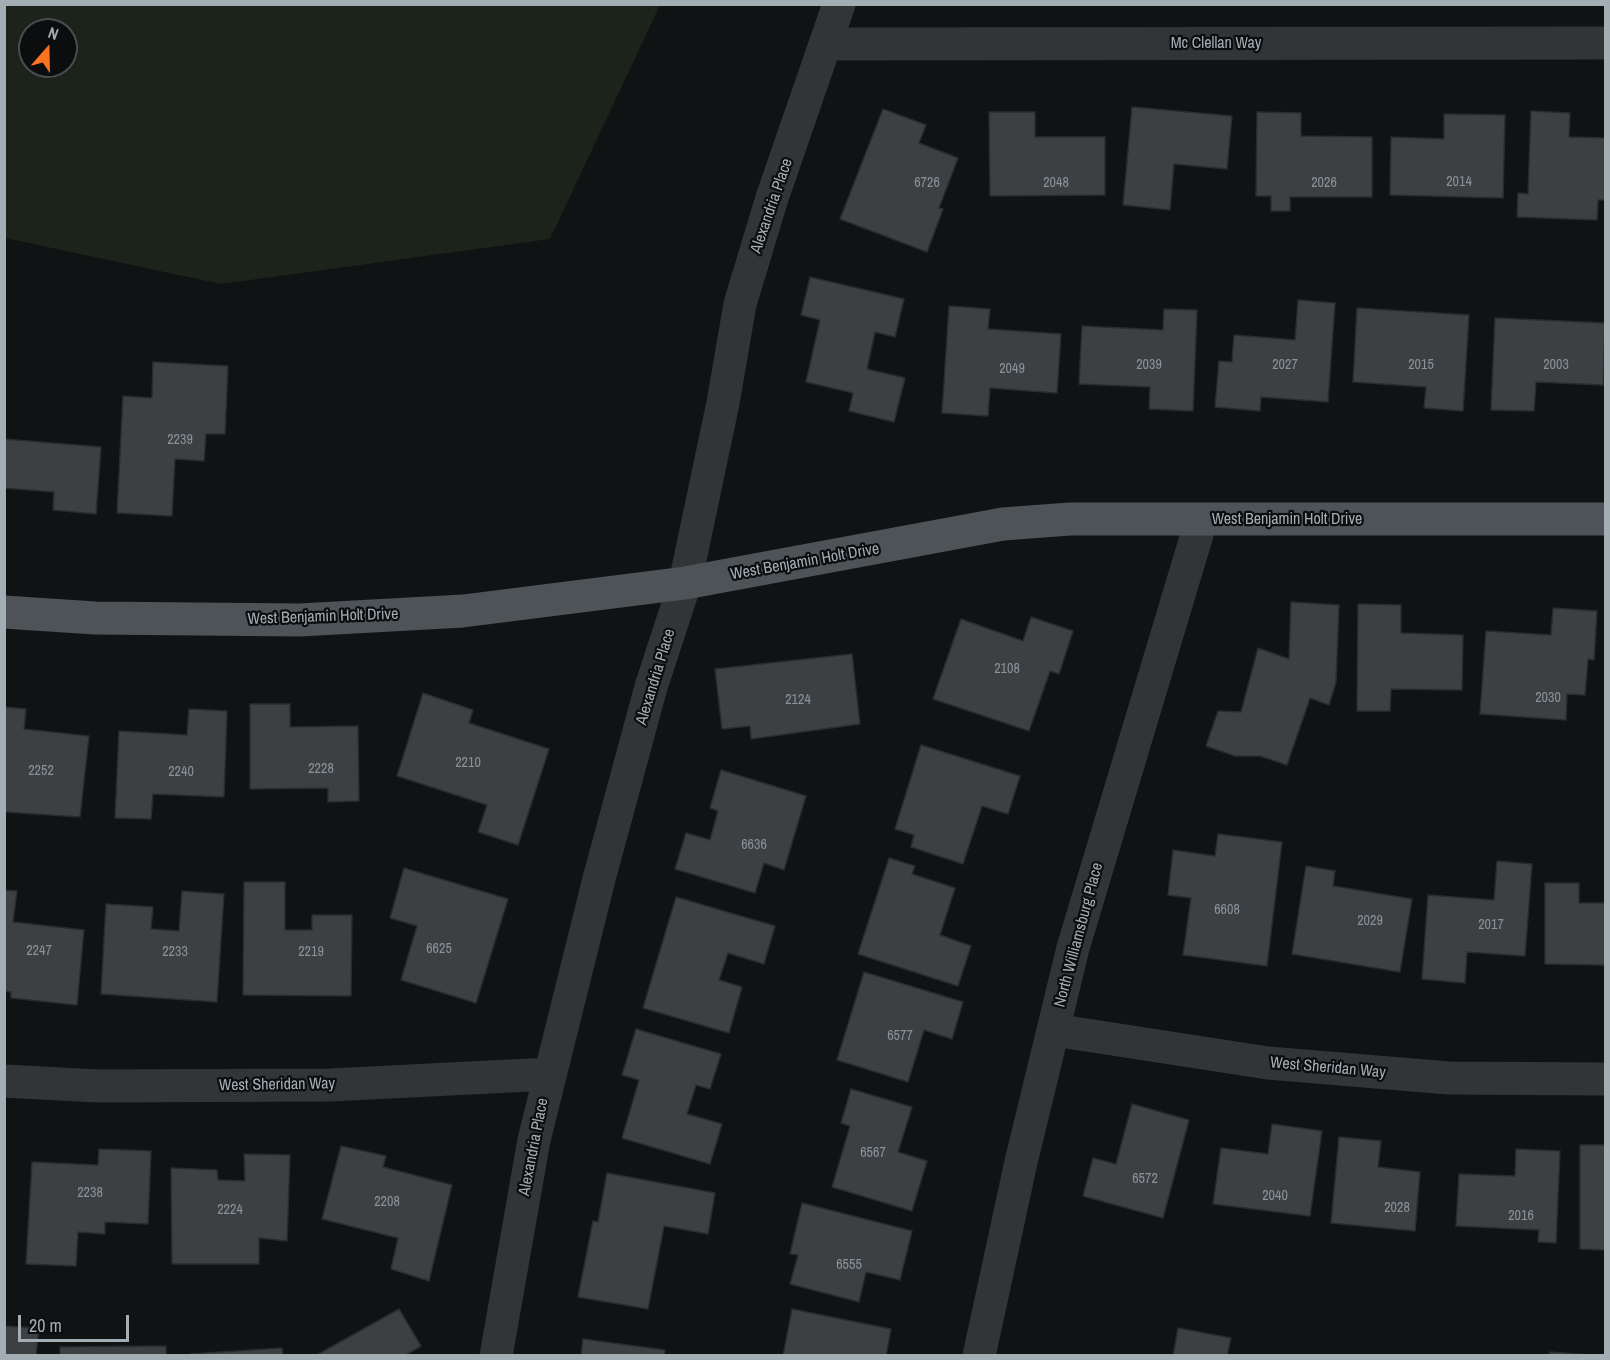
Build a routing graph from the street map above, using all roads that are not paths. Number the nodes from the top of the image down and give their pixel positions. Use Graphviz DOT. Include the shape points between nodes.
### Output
graph roads {
  1 [pos="839,4"];
  2 [pos="1605,43"];
  3 [pos="826,44"];
  4 [pos="1605,519"];
  5 [pos="1201,521"];
  6 [pos="685,583"];
  7 [pos="4,612"];
  8 [pos="1054,1030"];
  9 [pos="550,1074"];
  10 [pos="1605,1079"];
  11 [pos="4,1081"];
  12 [pos="496,1356"];
  13 [pos="979,1356"];
  1 -- 3 [label="street, Alexandria Place"];
  2 -- 3 [label="street, Mc Clellan Way"];
  3 -- 6 [label="street, Alexandria Place" via="740,304"];
  4 -- 5 [label="main road, West Benjamin Holt Drive"];
  5 -- 6 [label="main road, West Benjamin Holt Drive" via="1070,519 1003,525"];
  5 -- 8 [label="street, North Williamsburg Place" via="1080,926"];
  6 -- 7 [label="main road, West Benjamin Holt Drive" via="463,611 300,620 95,618"];
  6 -- 9 [label="street, Alexandria Place" via="651,687"];
  8 -- 10 [label="street, West Sheridan Way" via="1268,1064 1449,1078"];
  8 -- 13 [label="street, North Williamsburg Place"];
  9 -- 11 [label="street, West Sheridan Way" via="330,1085 98,1086"];
  9 -- 12 [label="street, Alexandria Place" via="534,1140"];
}
